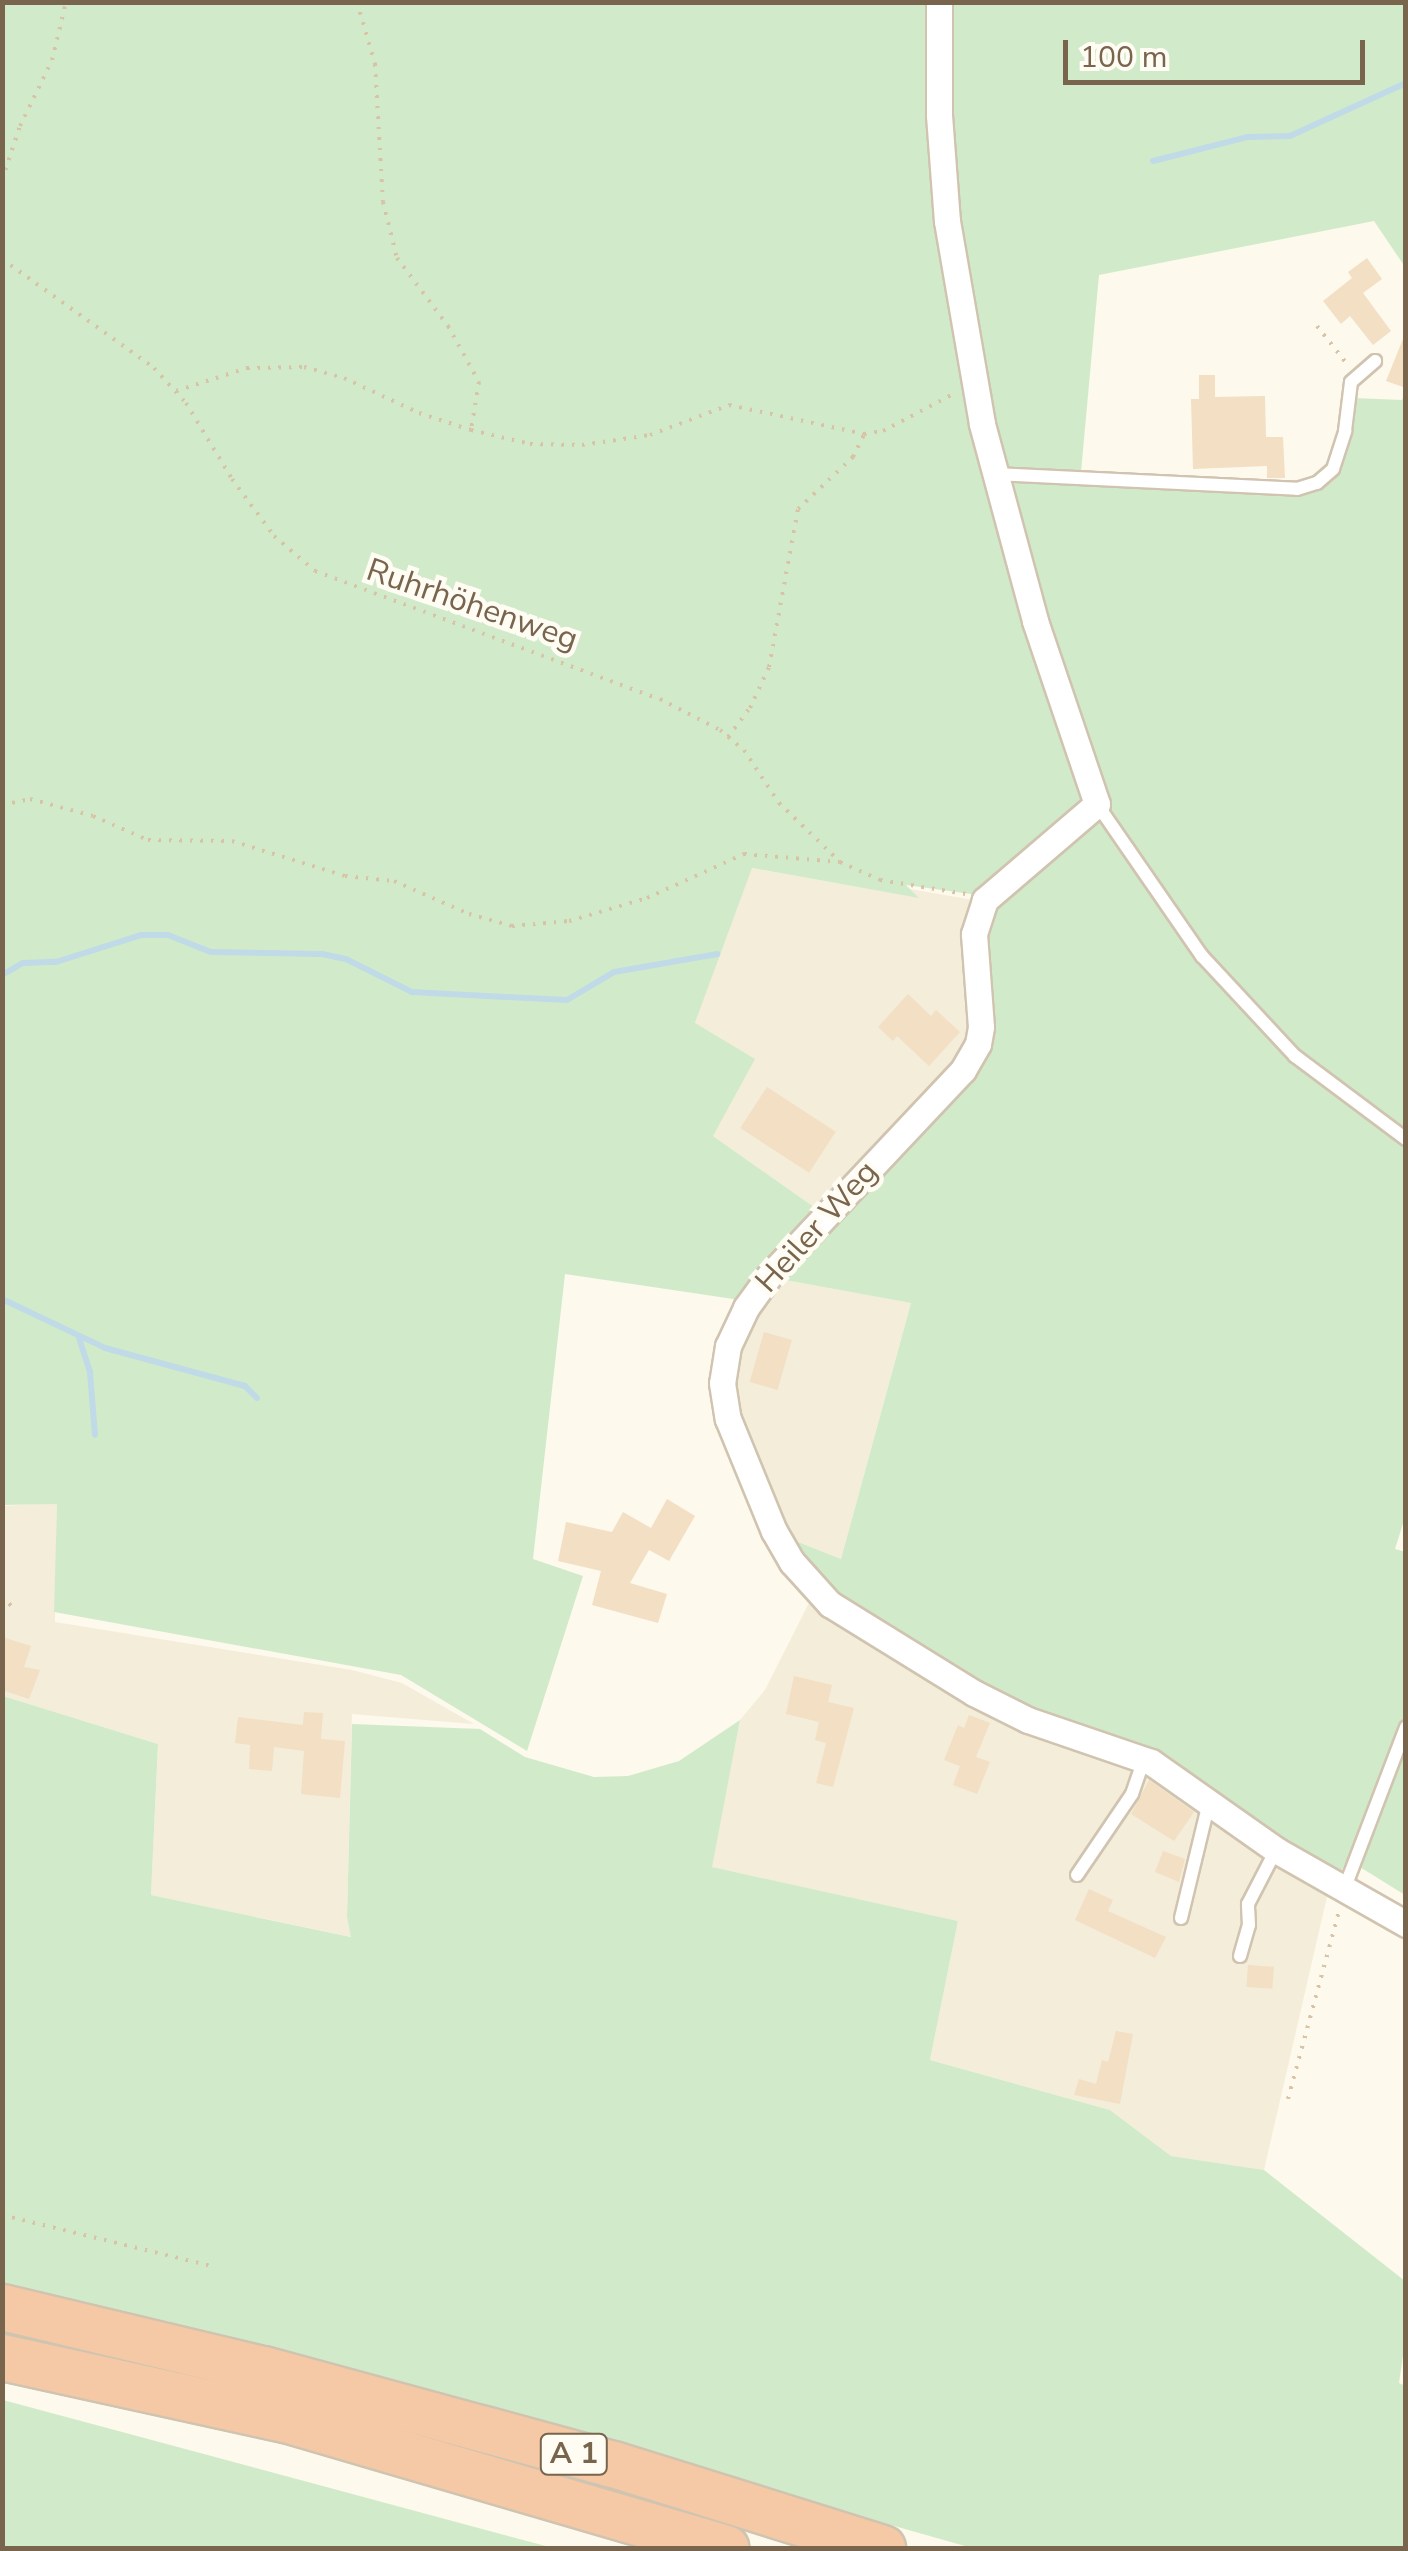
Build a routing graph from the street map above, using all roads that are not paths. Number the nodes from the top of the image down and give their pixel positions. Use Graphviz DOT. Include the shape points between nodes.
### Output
graph roads {
  1 [pos="939,2"];
  2 [pos="1374,361"];
  3 [pos="995,474"];
  4 [pos="1097,804"];
  5 [pos="1406,1138"];
  6 [pos="1406,1727"];
  7 [pos="1144,1760"];
  8 [pos="1209,1802"];
  9 [pos="1276,1850"];
  10 [pos="1077,1875"];
  11 [pos="1341,1884"];
  12 [pos="1181,1918"];
  13 [pos="1406,1924"];
  14 [pos="1240,1956"];
  15 [pos="2,2308"];
  16 [pos="2,2357"];
  17 [pos="726,2548"];
  18 [pos="882,2548"];
  1 -- 3 [label="street" via="947,221"];
  2 -- 3 [label="lane" via="1348,391 1333,469 1297,489"];
  3 -- 4 [label="street" via="1034,621"];
  4 -- 5 [label="lane" via="1216,970 1295,1056"];
  4 -- 7 [label="street, Heiler Weg" via="985,900 974,934 978,1044 963,1070 769,1276 728,1346 722,1383 728,1420 774,1531 830,1604 1028,1720"];
  6 -- 11 [label="lane"];
  7 -- 8 [label="street, Heiler Weg"];
  7 -- 10 [label="lane" via="1132,1794"];
  8 -- 9 [label="street, Heiler Weg"];
  8 -- 12 [label="lane"];
  9 -- 11 [label="street, Heiler Weg"];
  9 -- 14 [label="lane" via="1248,1904"];
  11 -- 13 [label="street, Heiler Weg"];
  15 -- 18 [label="highway, A 1" via="263,2369 613,2464"];
  16 -- 17 [label="highway, A 1" via="285,2418"];
}
